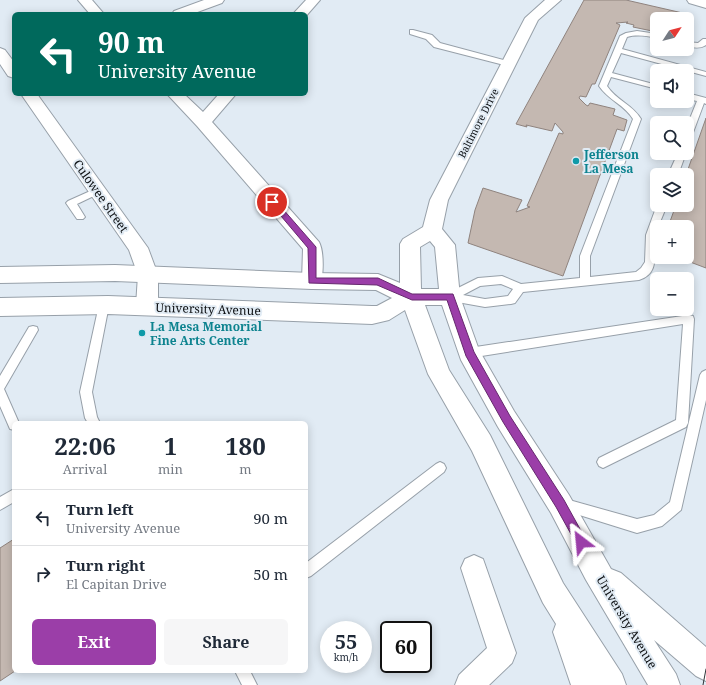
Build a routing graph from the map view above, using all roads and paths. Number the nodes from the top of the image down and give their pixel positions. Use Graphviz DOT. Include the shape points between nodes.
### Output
graph roads {
  1 [pos="84,0"];
  2 [pos="217,0"];
  3 [pos="313,0"];
  4 [pos="529,0"];
  5 [pos="554,0"];
  6 [pos="694,0"];
  7 [pos="706,4"];
  8 [pos="95,12"];
  9 [pos="184,12"];
  10 [pos="302,12"];
  11 [pos="532,18"];
  12 [pos="413,32"];
  13 [pos="650,34"];
  14 [pos="706,41"];
  15 [pos="694,46"];
  16 [pos="618,50"];
  17 [pos="0,53"];
  18 [pos="508,64"];
  19 [pos="12,70"];
  20 [pos="608,74"];
  21 [pos="706,74"];
  22 [pos="650,85"];
  23 [pos="30,96"];
  24 [pos="177,96"];
  25 [pos="226,96"];
  26 [pos="694,98"];
  27 [pos="704,101"];
  28 [pos="203,122"];
  29 [pos="694,123"];
  30 [pos="97,191"];
  31 [pos="659,212"];
  32 [pos="80,217"];
  33 [pos="432,231"];
  34 [pos="0,275"];
  35 [pos="148,275"];
  36 [pos="312,281"];
  37 [pos="586,282"];
  38 [pos="520,288"];
  39 [pos="412,297"];
  40 [pos="450,297"];
  41 [pos="104,305"];
  42 [pos="147,306"];
  43 [pos="0,307"];
  44 [pos="33,330"];
  45 [pos="469,353"];
  46 [pos="706,375"];
  47 [pos="0,386"];
  48 [pos="0,392"];
  49 [pos="12,421"];
  50 [pos="93,421"];
  51 [pos="603,462"];
  52 [pos="440,468"];
  53 [pos="12,497"];
  54 [pos="0,504"];
  55 [pos="560,504"];
  56 [pos="474,568"];
  57 [pos="308,569"];
  58 [pos="596,570"];
  59 [pos="553,593"];
  60 [pos="706,666"];
  61 [pos="243,673"];
  62 [pos="250,685"];
  63 [pos="468,685"];
  64 [pos="586,685"];
  65 [pos="611,685"];
  66 [pos="665,685"];
  1 -- 8 [label="street"];
  2 -- 9 [label="street"];
  3 -- 10 [label="street"];
  4 -- 11 [label="main road"];
  5 -- 11 [label="main road, Baltimore Drive"];
  6 -- 7 [label="main road"];
  11 -- 18 [label="main road, Baltimore Drive"];
  12 -- 18 [label="lane" via="429,37 437,45"];
  13 -- 16 [label="lane" via="640,32 624,36"];
  14 -- 15 [label="lane"];
  16 -- 20 [label="lane"];
  16 -- 21 [label="lane"];
  17 -- 19 [label="main road"];
  18 -- 33 [label="main road, Baltimore Drive" via="439,200"];
  20 -- 22 [label="lane"];
  20 -- 37 [label="lane" via="603,86 607,94 634,112 637,119 585,256"];
  23 -- 30 [label="main road, Culowee Street"];
  24 -- 28 [label="street"];
  25 -- 28 [label="street"];
  26 -- 27 [label="lane"];
  27 -- 29 [label="lane"];
  28 -- 36 [label="street" via="312,247"];
  30 -- 32 [label="lane" via="70,203"];
  30 -- 35 [label="main road, Culowee Street" via="138,248"];
  31 -- 37 [label="lane" via="650,237 650,260 647,270 639,276"];
  33 -- 39 [label="main road" via="410,244"];
  33 -- 40 [label="main road" via="445,245"];
  34 -- 35 [label="main road, University Avenue"];
  35 -- 36 [label="main road, University Avenue"];
  35 -- 42 [label="main road, Culowee Street"];
  36 -- 39 [label="main road, University Avenue" via="378,282"];
  37 -- 38 [label="lane"];
  38 -- 40 [label="lane" via="502,280 478,282"];
  38 -- 40 [label="lane" via="511,300 485,303"];
  39 -- 40 [label="main road, University Avenue"];
  39 -- 42 [label="main road, University Avenue" via="381,314 372,315"];
  39 -- 59 [label="main road" via="439,374 481,443"];
  40 -- 45 [label="main road, University Avenue"];
  41 -- 42 [label="main road, University Avenue"];
  41 -- 43 [label="main road, University Avenue"];
  41 -- 50 [label="lane" via="86,392"];
  44 -- 47 [label="lane"];
  45 -- 51 [label="lane" via="689,319 682,423"];
  45 -- 55 [label="main road, University Avenue" via="506,419"];
  46 -- 55 [label="lane" via="676,506 657,521 637,526"];
  48 -- 49 [label="lane"];
  52 -- 57 [label="lane"];
  53 -- 54 [label="lane"];
  55 -- 58 [label="main road, University Avenue"];
  56 -- 63 [label="street" via="502,653"];
  58 -- 60 [label="main road"];
  58 -- 66 [label="main road, University Avenue"];
  59 -- 64 [label="main road"];
  59 -- 65 [label="main road"];
  61 -- 62 [label="lane"];
}
